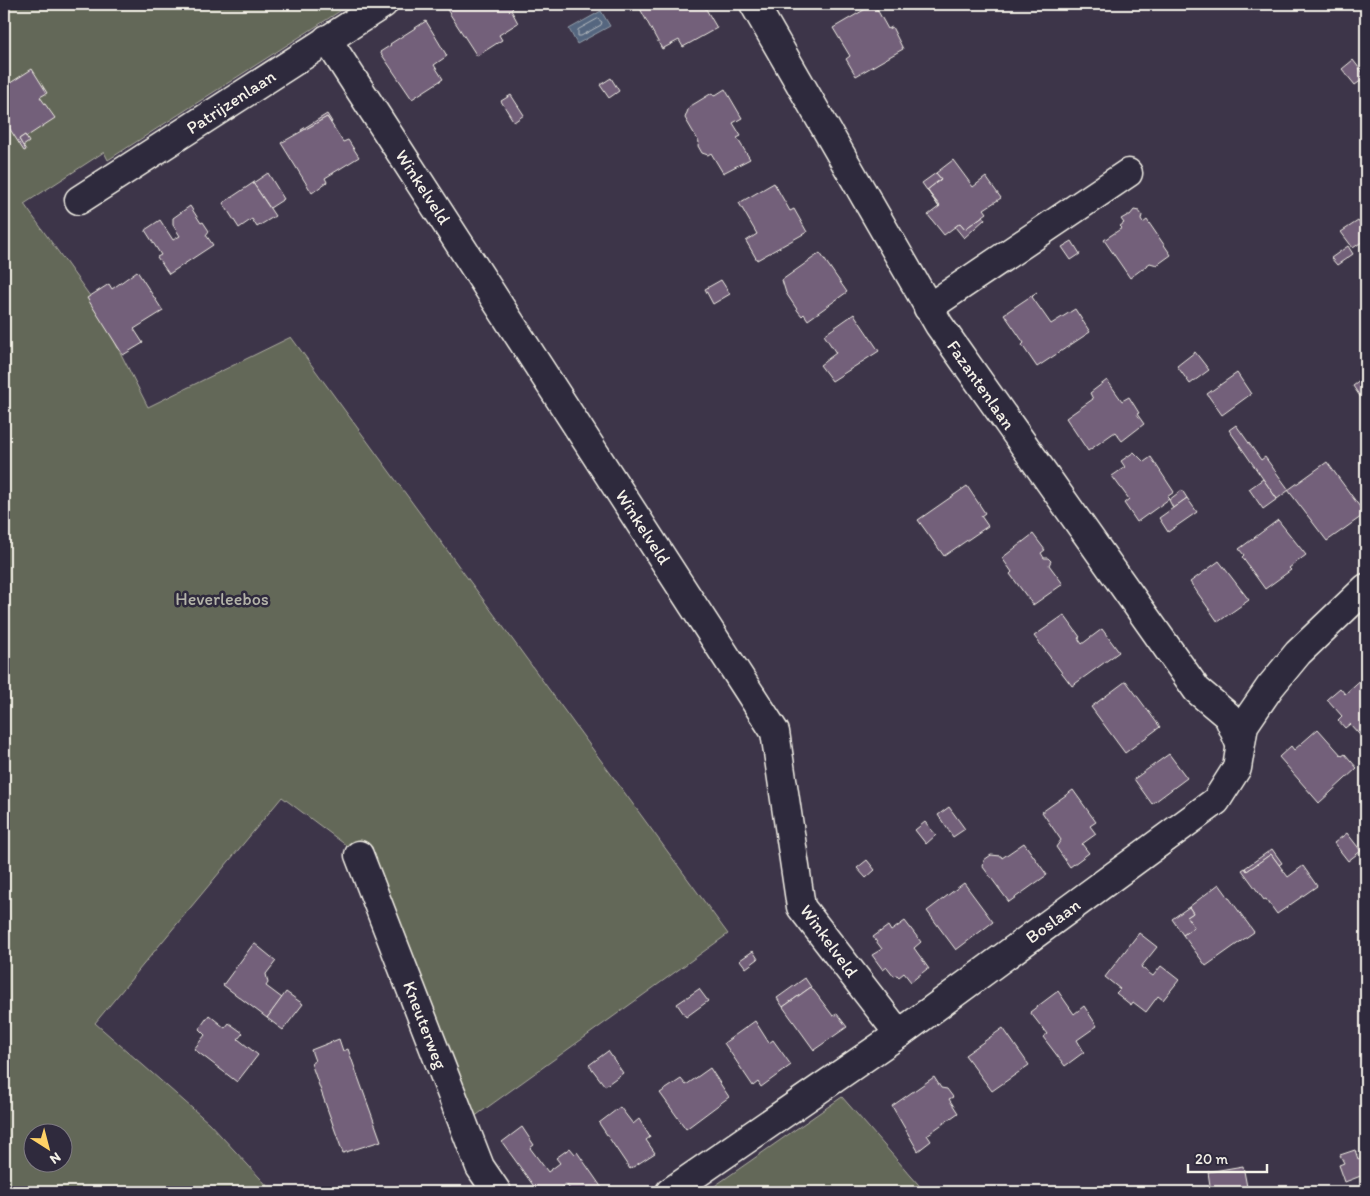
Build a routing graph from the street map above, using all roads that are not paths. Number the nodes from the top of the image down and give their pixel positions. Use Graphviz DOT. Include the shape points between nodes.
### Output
graph roads {
  1 [pos="383,4"];
  2 [pos="754,4"];
  3 [pos="327,39"];
  4 [pos="1128,172"];
  5 [pos="79,200"];
  6 [pos="928,308"];
  7 [pos="1366,588"];
  8 [pos="1240,744"];
  9 [pos="359,855"];
  10 [pos="899,1034"];
  11 [pos="497,1192"];
  12 [pos="670,1192"];
  1 -- 3 [label="street, Patrijzenlaan"];
  2 -- 6 [label="street, Fazantenlaan"];
  3 -- 5 [label="street, Patrijzenlaan"];
  3 -- 10 [label="street, Winkelveld" via="775,732 801,907"];
  4 -- 6 [label="street"];
  6 -- 8 [label="street, Fazantenlaan" via="1197,690 1228,716"];
  7 -- 8 [label="street, Boslaan" via="1298,653 1270,687 1244,725"];
  8 -- 10 [label="street, Boslaan" via="1238,768 1216,801"];
  9 -- 11 [label="street, Kneuterweg" via="480,1167"];
  10 -- 12 [label="street, Boslaan"];
}
